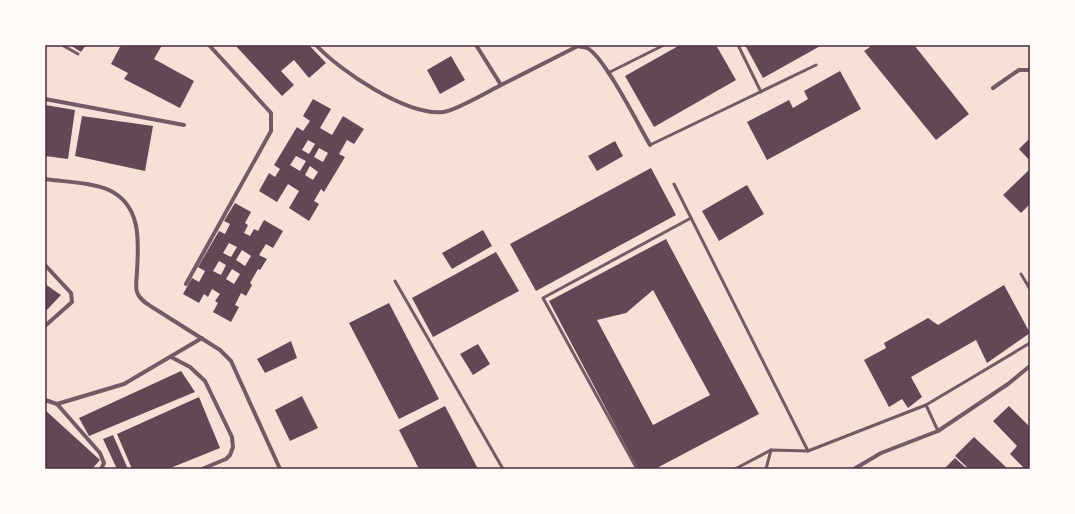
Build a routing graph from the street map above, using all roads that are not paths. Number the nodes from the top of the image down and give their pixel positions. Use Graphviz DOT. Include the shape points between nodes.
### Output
graph roads {
  1 [pos="62,45"];
  2 [pos="209,45"];
  3 [pos="316,45"];
  4 [pos="476,45"];
  5 [pos="664,45"];
  6 [pos="738,45"];
  7 [pos="78,54"];
  8 [pos="816,65"];
  9 [pos="1030,70"];
  10 [pos="608,73"];
  11 [pos="501,85"];
  12 [pos="994,88"];
  13 [pos="761,92"];
  14 [pos="45,99"];
  15 [pos="184,125"];
  16 [pos="650,146"];
  17 [pos="45,179"];
  18 [pos="674,184"];
  19 [pos="691,218"];
  20 [pos="45,264"];
  21 [pos="1021,274"];
  22 [pos="395,281"];
  23 [pos="186,284"];
  24 [pos="1030,289"];
  25 [pos="45,326"];
  26 [pos="202,338"];
  27 [pos="1030,343"];
  28 [pos="171,356"];
  29 [pos="1030,366"];
  30 [pos="45,400"];
  31 [pos="57,404"];
  32 [pos="926,405"];
  33 [pos="938,431"];
  34 [pos="771,450"];
  35 [pos="808,451"];
  36 [pos="101,469"];
  37 [pos="202,469"];
  38 [pos="280,469"];
  39 [pos="503,469"];
  40 [pos="637,469"];
  41 [pos="735,469"];
  42 [pos="766,469"];
  43 [pos="854,469"];
  1 -- 7 [label="lane"];
  2 -- 23 [label="street" via="271,114 271,131"];
  3 -- 11 [label="street" via="327,58 353,75 392,99 418,110 444,112"];
  4 -- 11 [label="street"];
  5 -- 10 [label="lane"];
  6 -- 13 [label="lane"];
  8 -- 13 [label="lane"];
  9 -- 12 [label="street" via="1018,70"];
  10 -- 11 [label="street" via="593,53 578,46"];
  10 -- 16 [label="street"];
  13 -- 16 [label="lane"];
  14 -- 15 [label="street"];
  17 -- 26 [label="street" via="97,187 108,190 124,200 134,215 137,231 136,291 141,299 152,307"];
  18 -- 19 [label="lane"];
  19 -- 35 [label="lane"];
  19 -- 40 [label="lane" via="543,298"];
  20 -- 25 [label="street" via="71,293 72,302"];
  21 -- 24 [label="lane"];
  22 -- 39 [label="lane"];
  26 -- 28 [label="street"];
  26 -- 38 [label="street" via="231,361"];
  27 -- 32 [label="lane"];
  28 -- 31 [label="street" via="124,384"];
  28 -- 37 [label="street" via="190,367 205,381 232,437 233,447 230,455"];
  29 -- 33 [label="street" via="1008,384"];
  30 -- 31 [label="street"];
  31 -- 36 [label="street" via="100,453 104,463"];
  32 -- 33 [label="lane"];
  32 -- 35 [label="lane"];
  33 -- 43 [label="street" via="881,453"];
  34 -- 35 [label="lane"];
  34 -- 41 [label="lane"];
  34 -- 42 [label="lane"];
}
